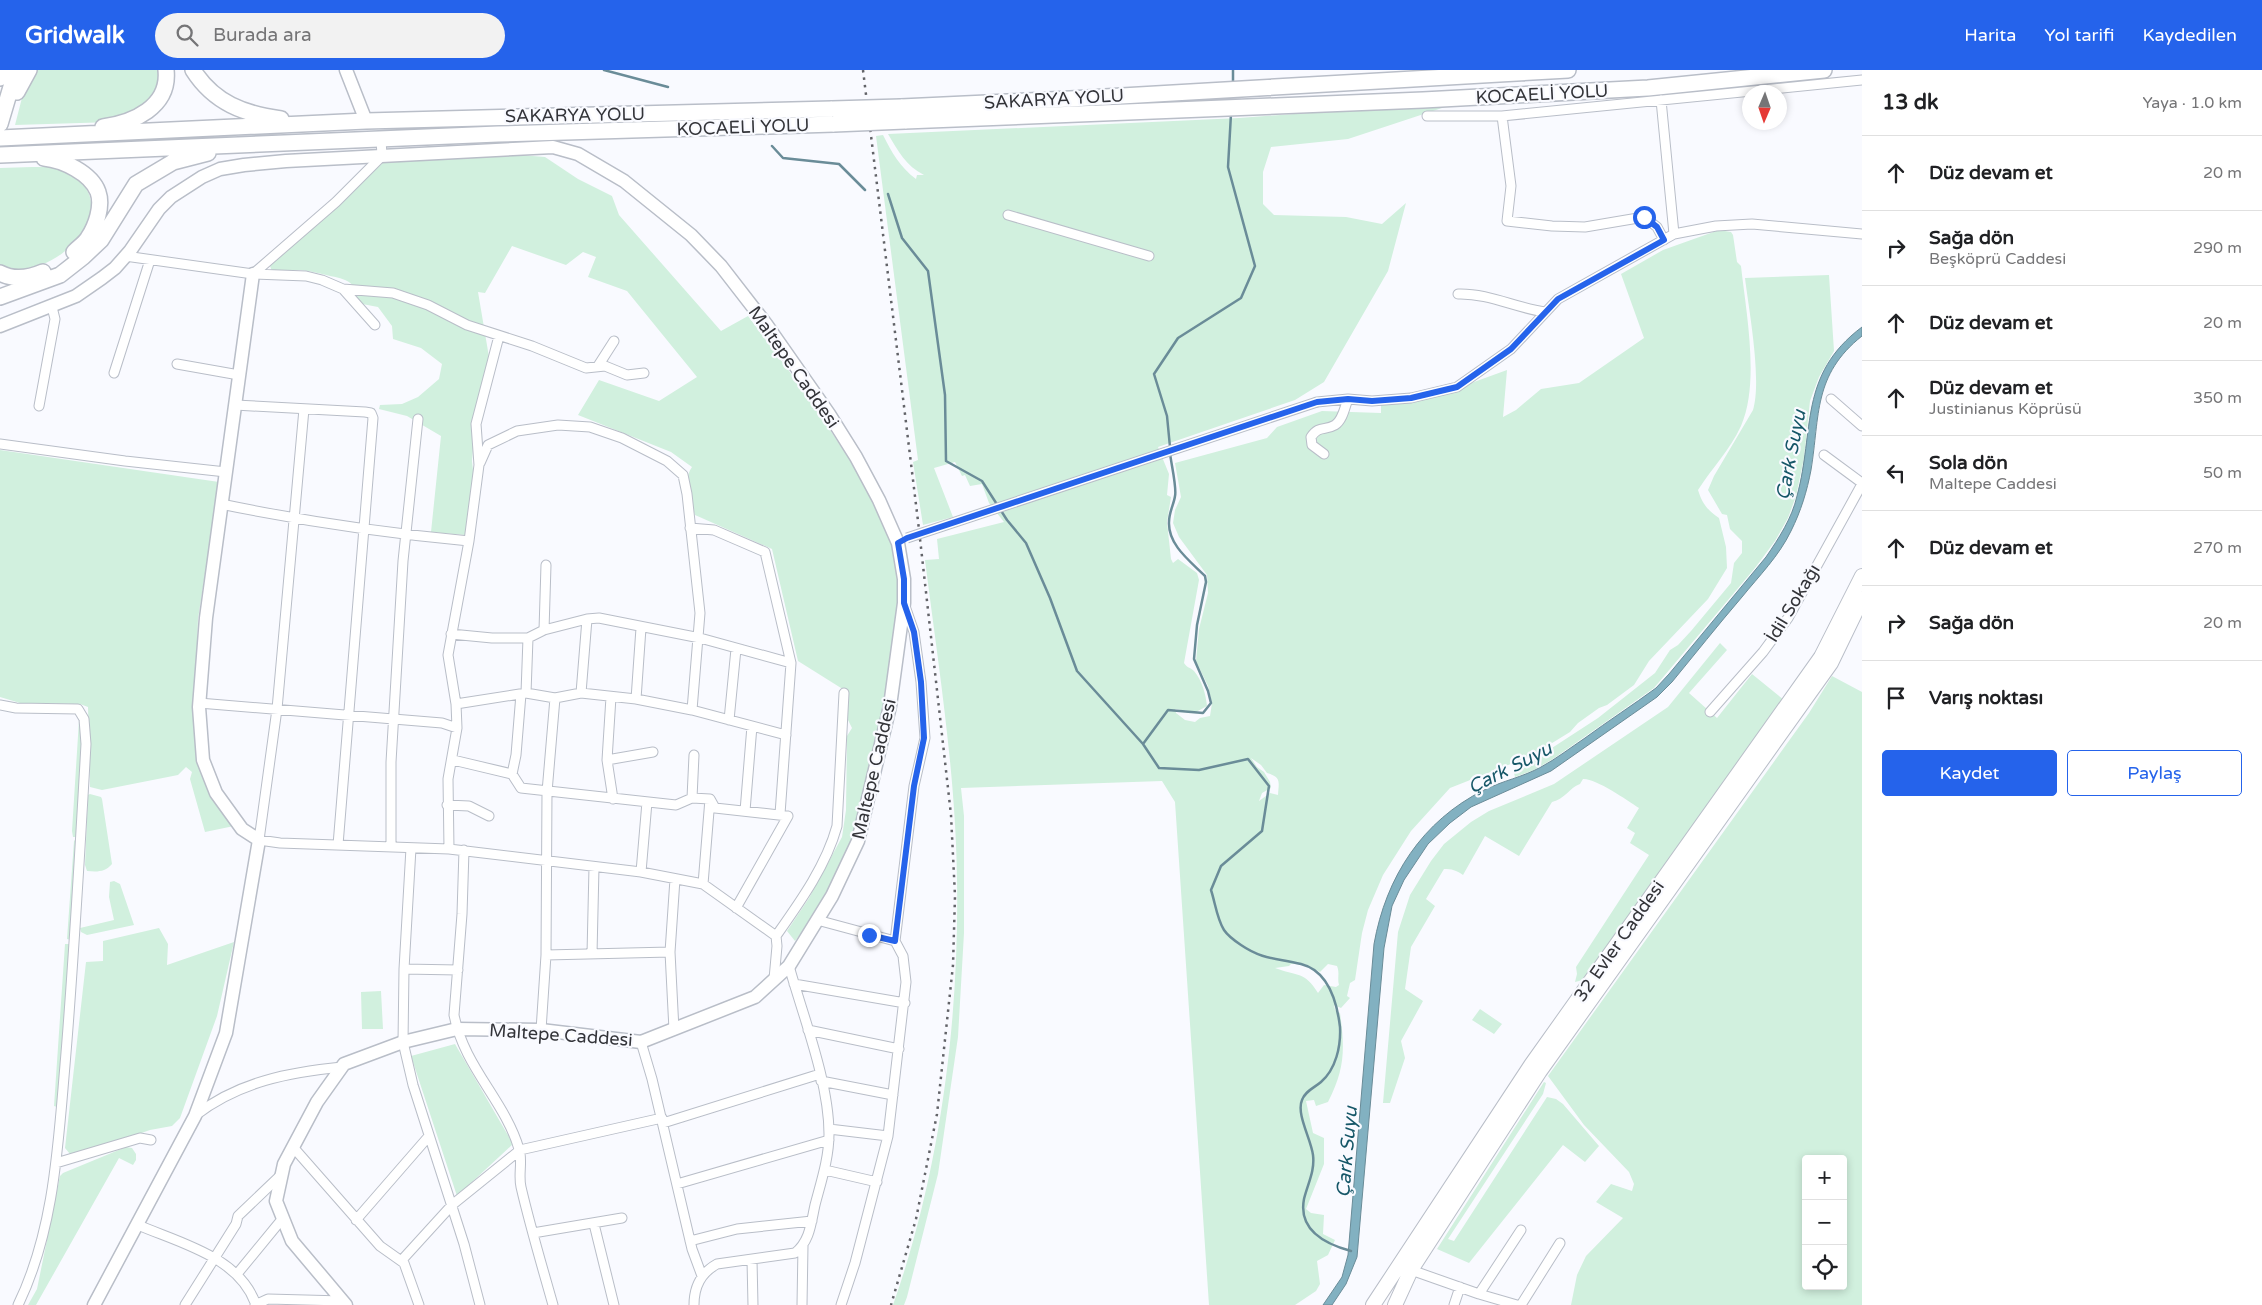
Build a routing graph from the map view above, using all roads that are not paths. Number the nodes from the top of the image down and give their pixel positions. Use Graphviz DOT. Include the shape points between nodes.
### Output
graph roads {
  1 [pos="3,70"];
  2 [pos="16,70"];
  3 [pos="29,70"];
  4 [pos="166,70"];
  5 [pos="193,70"];
  6 [pos="346,70"];
  7 [pos="1568,70"];
  8 [pos="1824,70"];
  9 [pos="0,78"];
  10 [pos="1862,80"];
  11 [pos="1772,83"];
  12 [pos="1661,100"];
  13 [pos="903,114"];
  14 [pos="1427,116"];
  15 [pos="1502,116"];
  16 [pos="833,117"];
  17 [pos="366,121"];
  18 [pos="1,122"];
  19 [pos="318,124"];
  20 [pos="32,136"];
  21 [pos="0,138"];
  22 [pos="382,140"];
  23 [pos="0,155"];
  24 [pos="382,156"];
  25 [pos="1008,215"];
  26 [pos="1674,234"];
  27 [pos="1862,234"];
  28 [pos="1664,240"];
  29 [pos="125,256"];
  30 [pos="1149,256"];
  31 [pos="150,260"];
  32 [pos="0,273"];
  33 [pos="253,274"];
  34 [pos="343,289"];
  35 [pos="1458,294"];
  36 [pos="0,297"];
  37 [pos="52,307"];
  38 [pos="1545,312"];
  39 [pos="376,325"];
  40 [pos="0,326"];
  41 [pos="499,336"];
  42 [pos="614,341"];
  43 [pos="177,364"];
  44 [pos="598,366"];
  45 [pos="114,373"];
  46 [pos="644,373"];
  47 [pos="240,375"];
  48 [pos="1348,399"];
  49 [pos="1831,400"];
  50 [pos="235,405"];
  51 [pos="39,406"];
  52 [pos="304,408"];
  53 [pos="418,419"];
  54 [pos="1862,426"];
  55 [pos="0,444"];
  56 [pos="1324,454"];
  57 [pos="1824,456"];
  58 [pos="478,465"];
  59 [pos="226,472"];
  60 [pos="1862,483"];
  61 [pos="221,504"];
  62 [pos="296,520"];
  63 [pos="690,528"];
  64 [pos="363,529"];
  65 [pos="405,535"];
  66 [pos="469,541"];
  67 [pos="903,541"];
  68 [pos="546,566"];
  69 [pos="1862,576"];
  70 [pos="1862,598"];
  71 [pos="904,603"];
  72 [pos="587,619"];
  73 [pos="641,628"];
  74 [pos="544,630"];
  75 [pos="451,634"];
  76 [pos="528,638"];
  77 [pos="700,638"];
  78 [pos="736,649"];
  79 [pos="791,663"];
  80 [pos="581,693"];
  81 [pos="844,693"];
  82 [pos="523,694"];
  83 [pos="611,696"];
  84 [pos="555,698"];
  85 [pos="636,699"];
  86 [pos="199,703"];
  87 [pos="456,704"];
  88 [pos="0,705"];
  89 [pos="277,709"];
  90 [pos="692,710"];
  91 [pos="1710,712"];
  92 [pos="349,714"];
  93 [pos="394,719"];
  94 [pos="729,720"];
  95 [pos="752,726"];
  96 [pos="456,728"];
  97 [pos="786,735"];
  98 [pos="653,752"];
  99 [pos="694,755"];
  100 [pos="452,760"];
  101 [pos="607,760"];
  102 [pos="512,774"];
  103 [pos="547,792"];
  104 [pos="692,798"];
  105 [pos="613,799"];
  106 [pos="710,799"];
  107 [pos="647,802"];
  108 [pos="447,805"];
  109 [pos="745,811"];
  110 [pos="780,814"];
  111 [pos="490,816"];
  112 [pos="259,840"];
  113 [pos="338,845"];
  114 [pos="391,846"];
  115 [pos="411,848"];
  116 [pos="449,849"];
  117 [pos="464,850"];
  118 [pos="547,861"];
  119 [pos="594,867"];
  120 [pos="641,872"];
  121 [pos="675,879"];
  122 [pos="703,884"];
  123 [pos="736,908"];
  124 [pos="817,920"];
  125 [pos="776,936"];
  126 [pos="895,941"];
  127 [pos="670,952"];
  128 [pos="592,954"];
  129 [pos="546,955"];
  130 [pos="789,966"];
  131 [pos="404,969"];
  132 [pos="458,970"];
  133 [pos="774,979"];
  134 [pos="794,984"];
  135 [pos="905,1003"];
  136 [pos="456,1029"];
  137 [pos="541,1030"];
  138 [pos="674,1030"];
  139 [pos="808,1030"];
  140 [pos="402,1042"];
  141 [pos="641,1042"];
  142 [pos="899,1049"];
  143 [pos="342,1066"];
  144 [pos="821,1078"];
  145 [pos="893,1095"];
  146 [pos="195,1116"];
  147 [pos="662,1120"];
  148 [pos="829,1129"];
  149 [pos="429,1136"];
  150 [pos="888,1136"];
  151 [pos="152,1140"];
  152 [pos="828,1140"];
  153 [pos="293,1147"];
  154 [pos="520,1150"];
  155 [pos="56,1164"];
  156 [pos="824,1170"];
  157 [pos="282,1174"];
  158 [pos="877,1182"];
  159 [pos="677,1184"];
  160 [pos="452,1205"];
  161 [pos="283,1218"];
  162 [pos="622,1218"];
  163 [pos="356,1220"];
  164 [pos="812,1221"];
  165 [pos="594,1224"];
  166 [pos="138,1225"];
  167 [pos="1521,1230"];
  168 [pos="533,1233"];
  169 [pos="690,1242"];
  170 [pos="1560,1243"];
  171 [pos="803,1246"];
  172 [pos="214,1257"];
  173 [pos="752,1260"];
  174 [pos="401,1261"];
  175 [pos="1411,1270"];
  176 [pos="237,1274"];
  177 [pos="702,1276"];
  178 [pos="1460,1287"];
  179 [pos="1479,1294"];
  180 [pos="344,1303"];
  181 [pos="18,1305"];
  182 [pos="94,1305"];
  183 [pos="185,1305"];
  184 [pos="256,1305"];
  185 [pos="419,1305"];
  186 [pos="480,1305"];
  187 [pos="553,1305"];
  188 [pos="614,1305"];
  189 [pos="694,1305"];
  190 [pos="753,1305"];
  191 [pos="802,1305"];
  192 [pos="841,1305"];
  193 [pos="1373,1305"];
  194 [pos="1395,1305"];
  195 [pos="1454,1305"];
  196 [pos="1517,1305"];
  197 [pos="1521,1305"];
  1 -- 9 [label="highway"];
  2 -- 18 [label="highway"];
  3 -- 18 [label="highway"];
  4 -- 20 [label="highway" via="162,95 141,116 113,126"];
  5 -- 19 [label="highway" via="201,82 227,104 262,116"];
  6 -- 17 [label="street"];
  7 -- 13 [label="highway, SAKARYA YOLU" via="1064,99"];
  8 -- 11 [label="highway, KOCAELİ YOLU"];
  10 -- 11 [label="street"];
  11 -- 12 [label="street"];
  11 -- 13 [label="highway, KOCAELİ YOLU" via="1258,108"];
  12 -- 15 [label="street"];
  12 -- 26 [label="street"];
  13 -- 16 [label="highway, bridge"];
  14 -- 15 [label="street"];
  15 -- 28 [label="street" via="1511,186 1508,222 1585,227 1644,217 1657,227"];
  16 -- 17 [label="highway, SAKARYA YOLU"];
  16 -- 22 [label="highway, KOCAELİ YOLU"];
  17 -- 19 [label="highway, SAKARYA YOLU"];
  19 -- 20 [label="highway"];
  20 -- 21 [label="highway"];
  22 -- 23 [label="highway"];
  22 -- 24 [label="street"];
  22 -- 36 [label="highway" via="205,153 173,162 136,184 101,240 84,258 60,274"];
  23 -- 32 [label="highway" via="55,159 78,169 98,192 99,209 88,239 55,266 26,278"];
  24 -- 29 [label="street, Maltepe Caddesi" via="220,169 171,197 159,208"];
  24 -- 33 [label="street" via="336,202"];
  24 -- 67 [label="street, Maltepe Caddesi" via="553,147 578,154 624,181 691,235 721,266 766,324 829,414"];
  25 -- 30 [label="street"];
  26 -- 27 [label="street" via="1716,226 1752,224"];
  26 -- 28 [label="street"];
  28 -- 38 [label="street" via="1558,299"];
  29 -- 31 [label="street"];
  29 -- 37 [label="street, Maltepe Caddesi" via="115,268 76,296"];
  31 -- 33 [label="street"];
  31 -- 45 [label="street"];
  33 -- 34 [label="street" via="306,276"];
  33 -- 47 [label="street"];
  34 -- 39 [label="street"];
  34 -- 41 [label="street" via="393,292"];
  35 -- 38 [label="street"];
  37 -- 40 [label="street, Maltepe Caddesi"];
  37 -- 51 [label="street" via="55,319"];
  38 -- 48 [label="street" via="1511,349 1457,387 1411,398"];
  41 -- 44 [label="street" via="586,368"];
  41 -- 58 [label="street" via="476,424"];
  42 -- 44 [label="street"];
  43 -- 47 [label="street"];
  44 -- 46 [label="street" via="627,376"];
  47 -- 50 [label="street"];
  48 -- 56 [label="street" via="1336,425 1316,430 1311,438 1312,445"];
  48 -- 67 [label="street, bridge" via="1317,402"];
  49 -- 54 [label="street"];
  50 -- 52 [label="street"];
  50 -- 59 [label="street"];
  52 -- 62 [label="street"];
  52 -- 64 [label="street" via="371,414 373,418"];
  53 -- 65 [label="street"];
  55 -- 59 [label="street"];
  57 -- 60 [label="street"];
  58 -- 63 [label="street" via="488,446 517,431 558,425 590,427 622,438 659,457 683,475"];
  58 -- 66 [label="street"];
  59 -- 61 [label="street"];
  60 -- 91 [label="street, İdil Sokağı" via="1788,618"];
  61 -- 62 [label="street"];
  61 -- 86 [label="street"];
  62 -- 64 [label="street"];
  62 -- 89 [label="street"];
  63 -- 77 [label="street"];
  63 -- 79 [label="street" via="714,530 765,552"];
  64 -- 65 [label="street"];
  64 -- 92 [label="street"];
  65 -- 66 [label="street"];
  65 -- 93 [label="street"];
  66 -- 75 [label="street"];
  67 -- 71 [label="street, Maltepe Caddesi"];
  68 -- 74 [label="street"];
  69 -- 193 [label="main road, 32 Evler Caddesi" via="1821,657 1531,1065"];
  70 -- 175 [label="main road, 32 Evler Caddesi" via="1831,663 1540,1071"];
  71 -- 124 [label="street, Maltepe Caddesi" via="890,706 858,840"];
  71 -- 126 [label="street" via="918,657 924,738 914,786"];
  72 -- 73 [label="street" via="599,618"];
  72 -- 74 [label="street"];
  72 -- 80 [label="street"];
  73 -- 77 [label="street"];
  73 -- 85 [label="street"];
  74 -- 76 [label="street"];
  75 -- 76 [label="street"];
  75 -- 87 [label="street" via="449,663"];
  76 -- 82 [label="street"];
  77 -- 78 [label="street"];
  77 -- 90 [label="street"];
  78 -- 79 [label="street"];
  78 -- 94 [label="street"];
  79 -- 97 [label="street"];
  80 -- 83 [label="street"];
  80 -- 84 [label="street"];
  81 -- 125 [label="street" via="837,826 832,845 800,902"];
  82 -- 84 [label="street"];
  82 -- 87 [label="street"];
  82 -- 102 [label="street"];
  83 -- 85 [label="street"];
  83 -- 101 [label="street"];
  84 -- 103 [label="street"];
  85 -- 90 [label="street"];
  86 -- 89 [label="street"];
  86 -- 112 [label="street" via="203,760 216,793 242,828"];
  87 -- 96 [label="street"];
  88 -- 155 [label="street" via="78,709 84,720 86,744 77,905"];
  89 -- 92 [label="street"];
  89 -- 112 [label="street"];
  90 -- 94 [label="street"];
  92 -- 93 [label="street"];
  92 -- 113 [label="street"];
  93 -- 96 [label="street" via="442,723"];
  93 -- 114 [label="street"];
  94 -- 95 [label="street"];
  95 -- 97 [label="street"];
  95 -- 109 [label="street"];
  96 -- 100 [label="street"];
  97 -- 110 [label="street"];
  98 -- 101 [label="street"];
  99 -- 104 [label="street"];
  100 -- 102 [label="street"];
  100 -- 108 [label="street"];
  101 -- 105 [label="street"];
  102 -- 103 [label="street" via="522,788"];
  103 -- 105 [label="street"];
  103 -- 118 [label="street"];
  104 -- 106 [label="street"];
  104 -- 107 [label="street" via="676,805"];
  105 -- 107 [label="street"];
  106 -- 109 [label="street" via="715,808"];
  106 -- 122 [label="street"];
  107 -- 120 [label="street"];
  108 -- 111 [label="street" via="468,806"];
  108 -- 116 [label="street"];
  109 -- 110 [label="street"];
  110 -- 123 [label="street" via="788,816 783,828"];
  112 -- 113 [label="street"];
  112 -- 146 [label="street" via="226,1033"];
  113 -- 114 [label="street"];
  114 -- 115 [label="street"];
  115 -- 116 [label="street"];
  115 -- 131 [label="street"];
  116 -- 117 [label="street"];
  117 -- 118 [label="street"];
  117 -- 132 [label="street"];
  118 -- 119 [label="street"];
  118 -- 129 [label="street"];
  119 -- 120 [label="street"];
  119 -- 128 [label="street"];
  120 -- 121 [label="street"];
  121 -- 122 [label="street"];
  121 -- 127 [label="street"];
  122 -- 123 [label="street"];
  123 -- 125 [label="street"];
  124 -- 126 [label="street"];
  124 -- 130 [label="street, Maltepe Caddesi"];
  125 -- 133 [label="street"];
  126 -- 135 [label="street" via="903,956"];
  127 -- 128 [label="street"];
  127 -- 138 [label="street"];
  128 -- 129 [label="street"];
  129 -- 137 [label="street"];
  130 -- 133 [label="street, Maltepe Caddesi"];
  130 -- 134 [label="street"];
  131 -- 132 [label="street"];
  131 -- 140 [label="street"];
  132 -- 136 [label="street"];
  133 -- 138 [label="street, Maltepe Caddesi" via="755,998"];
  134 -- 135 [label="street"];
  134 -- 139 [label="street"];
  135 -- 142 [label="street"];
  136 -- 137 [label="street, Maltepe Caddesi"];
  136 -- 140 [label="street, Maltepe Caddesi"];
  136 -- 154 [label="street" via="468,1058"];
  137 -- 141 [label="street, Maltepe Caddesi"];
  138 -- 141 [label="street, Maltepe Caddesi"];
  139 -- 142 [label="street"];
  139 -- 144 [label="street"];
  140 -- 143 [label="street, Maltepe Caddesi"];
  140 -- 149 [label="street"];
  141 -- 147 [label="street"];
  142 -- 145 [label="street"];
  143 -- 146 [label="street" via="276,1076 212,1102"];
  143 -- 153 [label="street" via="317,1102"];
  144 -- 145 [label="street"];
  144 -- 147 [label="street"];
  144 -- 148 [label="street"];
  145 -- 150 [label="street"];
  146 -- 166 [label="street"];
  147 -- 154 [label="street"];
  147 -- 159 [label="street"];
  148 -- 150 [label="street"];
  148 -- 152 [label="street"];
  149 -- 160 [label="street"];
  149 -- 163 [label="street"];
  150 -- 158 [label="street"];
  151 -- 155 [label="street" via="140,1138"];
  152 -- 156 [label="street"];
  152 -- 159 [label="street"];
  153 -- 157 [label="street"];
  153 -- 163 [label="street"];
  154 -- 160 [label="street"];
  154 -- 168 [label="street" via="520,1184"];
  155 -- 181 [label="street" via="42,1236 28,1284"];
  156 -- 158 [label="street"];
  156 -- 164 [label="street"];
  157 -- 161 [label="street" via="276,1201"];
  157 -- 172 [label="street" via="238,1216"];
  158 -- 192 [label="street"];
  159 -- 169 [label="street"];
  160 -- 174 [label="street"];
  160 -- 186 [label="street"];
  161 -- 176 [label="street"];
  161 -- 180 [label="street" via="292,1241"];
  162 -- 165 [label="street"];
  163 -- 174 [label="street" via="380,1246"];
  164 -- 169 [label="street" via="737,1229"];
  164 -- 171 [label="street"];
  165 -- 168 [label="street"];
  165 -- 188 [label="street"];
  166 -- 172 [label="street"];
  166 -- 182 [label="street"];
  167 -- 179 [label="street"];
  168 -- 187 [label="street"];
  169 -- 177 [label="street"];
  170 -- 197 [label="street"];
  171 -- 173 [label="street" via="795,1253"];
  171 -- 191 [label="street"];
  172 -- 176 [label="street"];
  172 -- 183 [label="street"];
  173 -- 177 [label="street" via="718,1264"];
  173 -- 190 [label="street"];
  174 -- 185 [label="street"];
  175 -- 178 [label="street"];
  175 -- 194 [label="main road, 32 Evler Caddesi"];
  176 -- 184 [label="street" via="252,1293"];
  177 -- 189 [label="street"];
  178 -- 179 [label="street"];
  178 -- 195 [label="street"];
  179 -- 196 [label="street"];
  180 -- 184 [label="street" via="268,1299"];
}
